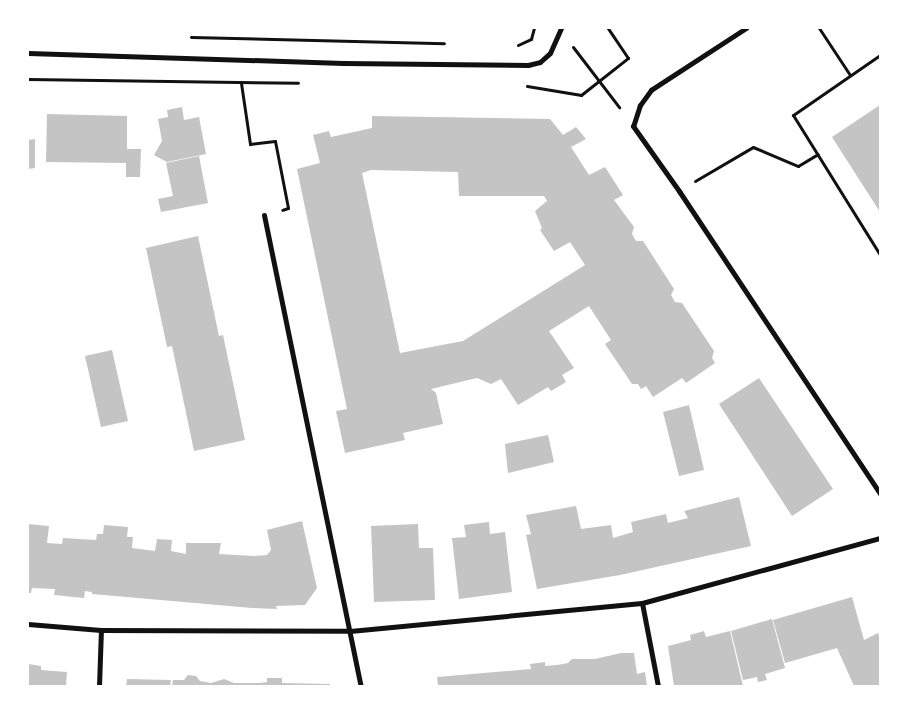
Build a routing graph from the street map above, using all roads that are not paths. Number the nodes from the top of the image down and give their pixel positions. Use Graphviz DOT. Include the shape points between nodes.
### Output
graph roads {
  1 [pos="746,28"];
  2 [pos="560,29"];
  3 [pos="28,53"];
  4 [pos="264,214"];
  5 [pos="880,494"];
  6 [pos="880,538"];
  7 [pos="642,603"];
  8 [pos="28,624"];
  9 [pos="101,630"];
  10 [pos="350,631"];
  11 [pos="99,686"];
  12 [pos="361,686"];
  13 [pos="658,686"];
  1 -- 5 [label="street" via="651,90 640,105 633,126 679,190"];
  2 -- 3 [label="street" via="550,53 540,62 528,65"];
  4 -- 10 [label="street"];
  6 -- 7 [label="street"];
  7 -- 10 [label="street"];
  7 -- 13 [label="street"];
  8 -- 9 [label="street"];
  9 -- 10 [label="street"];
  9 -- 11 [label="street"];
  10 -- 12 [label="street"];
}
